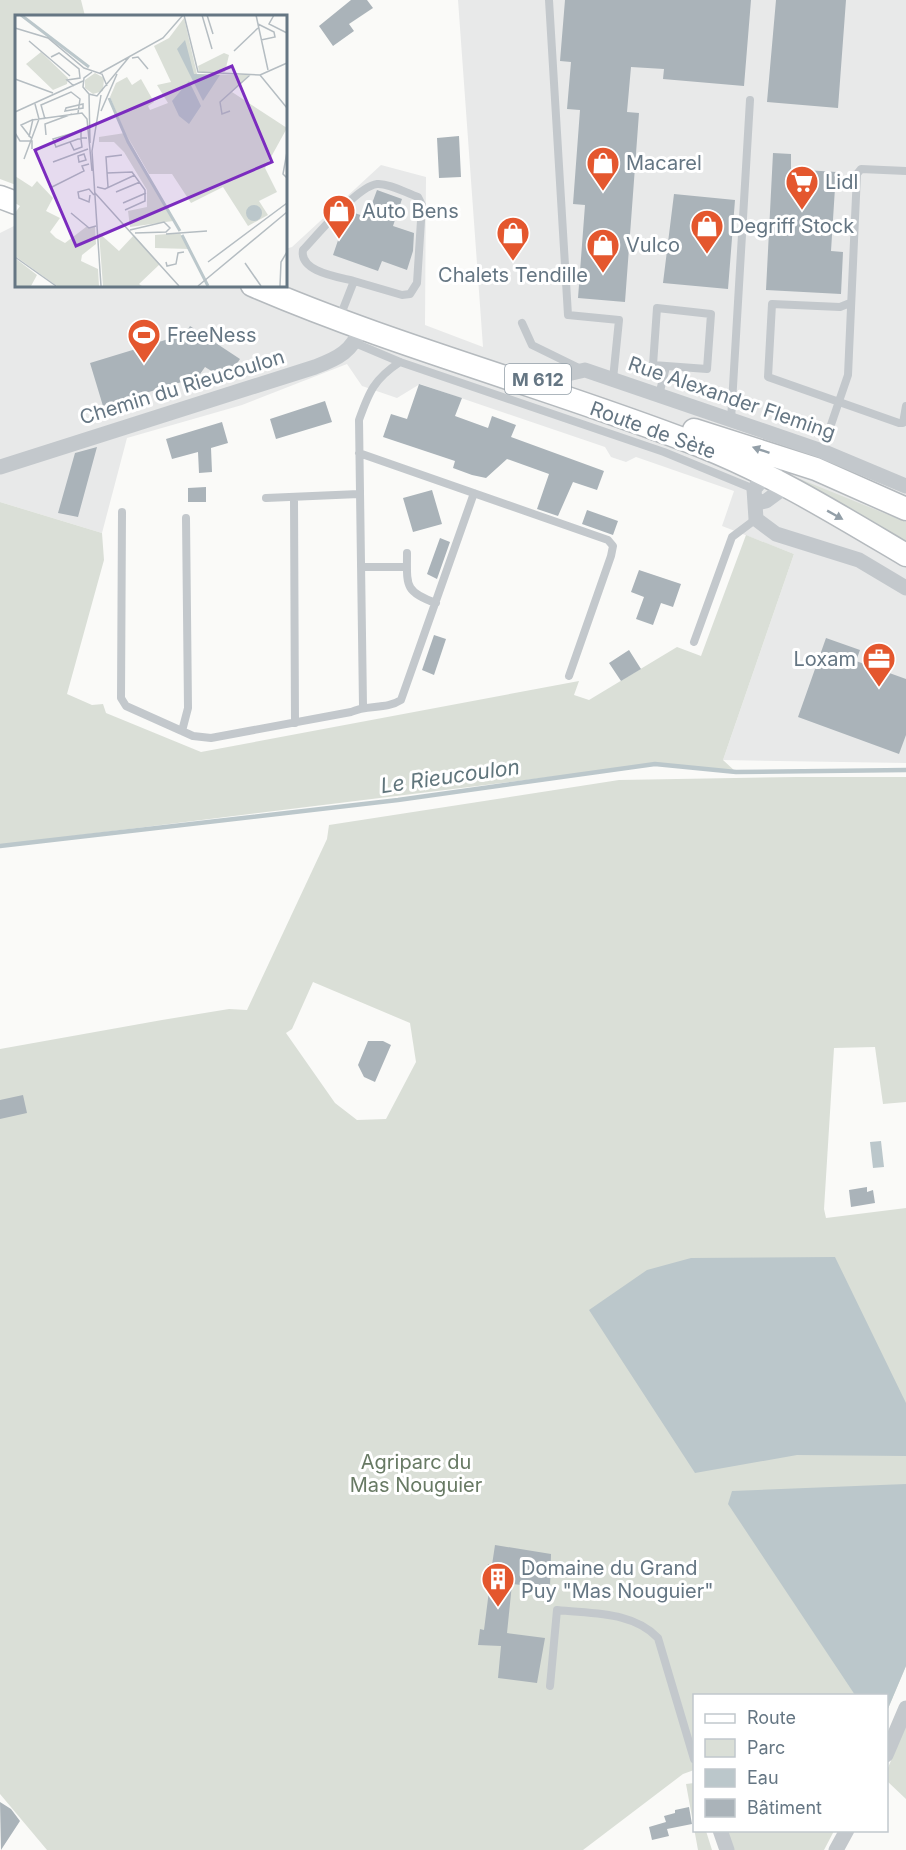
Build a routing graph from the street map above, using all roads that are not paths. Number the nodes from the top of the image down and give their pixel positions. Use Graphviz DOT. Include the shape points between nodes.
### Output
graph roads {
  1 [pos="549,0"];
  2 [pos="750,100"];
  3 [pos="906,171"];
  4 [pos="0,197"];
  5 [pos="15,203"];
  6 [pos="354,281"];
  7 [pos="254,286"];
  8 [pos="263,286"];
  9 [pos="850,303"];
  10 [pos="343,309"];
  11 [pos="522,323"];
  12 [pos="358,335"];
  13 [pos="400,362"];
  14 [pos="666,367"];
  15 [pos="585,370"];
  16 [pos="613,379"];
  17 [pos="541,380"];
  18 [pos="659,395"];
  19 [pos="839,402"];
  20 [pos="906,406"];
  21 [pos="731,420"];
  22 [pos="358,453"];
  23 [pos="819,460"];
  24 [pos="0,467"];
  25 [pos="906,486"];
  26 [pos="765,489"];
  27 [pos="474,493"];
  28 [pos="359,494"];
  29 [pos="266,498"];
  30 [pos="294,498"];
  31 [pos="906,509"];
  32 [pos="122,512"];
  33 [pos="186,518"];
  34 [pos="756,519"];
  35 [pos="407,553"];
  36 [pos="906,555"];
  37 [pos="361,567"];
  38 [pos="407,567"];
  39 [pos="906,588"];
  40 [pos="436,603"];
  41 [pos="694,642"];
  42 [pos="569,676"];
  43 [pos="363,706"];
  44 [pos="295,723"];
  45 [pos="182,731"];
  46 [pos="550,1686"];
  47 [pos="906,1708"];
  48 [pos="888,1750"];
  49 [pos="693,1756"];
  50 [pos="721,1832"];
  51 [pos="846,1832"];
  52 [pos="727,1850"];
  53 [pos="836,1850"];
  1 -- 16 [label="lane" via="568,315 619,320"];
  2 -- 21 [label="lane"];
  3 -- 9 [label="lane" via="861,169 857,174"];
  4 -- 5 [label="main road"];
  6 -- 6 [label="lane" via="410,294 417,283 422,205 418,196 379,183 371,185 342,207 303,250 304,261 314,269"];
  6 -- 10 [label="lane"];
  7 -- 12 [label="main road, Route de Sète / M 612"];
  8 -- 10 [label="main road, Route de Sète / M 612"];
  9 -- 19 [label="lane" via="848,375"];
  9 -- 19 [label="lane" via="840,307 772,304 769,308 768,377"];
  10 -- 17 [label="main road, Route de Sète / M 612"];
  11 -- 15 [label="lane" via="532,345"];
  12 -- 13 [label="lane"];
  12 -- 24 [label="street, Chemin du Rieucoulon" via="339,358 315,368"];
  12 -- 26 [label="main road, Route de Sète / M 612" via="701,446"];
  13 -- 22 [label="lane" via="382,373 370,389 359,420"];
  13 -- 26 [label="lane"];
  14 -- 14 [label="lane" via="653,365 657,308 711,314 707,369"];
  14 -- 18 [label="lane"];
  15 -- 16 [label="street, Rue Alexander Fleming"];
  15 -- 17 [label="street"];
  16 -- 18 [label="street, Rue Alexander Fleming"];
  23 -- 17 [label="main road, Route de Sète / M 612, one-way"];
  18 -- 21 [label="street, Rue Alexander Fleming"];
  19 -- 20 [label="lane" via="899,423 903,423"];
  19 -- 23 [label="lane"];
  21 -- 23 [label="street, Rue Alexander Fleming"];
  22 -- 27 [label="lane"];
  22 -- 28 [label="lane"];
  23 -- 25 [label="street, Rue Alexander Fleming"];
  23 -- 26 [label="street" via="804,474 782,470"];
  23 -- 31 [label="main road, Route de Sète / M 612"];
  26 -- 34 [label="street"];
  26 -- 36 [label="main road, Route de Sète / M 612, one-way"];
  27 -- 40 [label="lane"];
  27 -- 42 [label="lane" via="608,540 613,546"];
  28 -- 30 [label="lane"];
  28 -- 37 [label="lane"];
  29 -- 30 [label="lane"];
  30 -- 44 [label="lane"];
  32 -- 45 [label="lane" via="121,698 126,706"];
  33 -- 45 [label="lane" via="188,708"];
  34 -- 39 [label="street" via="776,534 859,560"];
  34 -- 41 [label="lane" via="732,537"];
  35 -- 38 [label="lane"];
  37 -- 38 [label="lane"];
  37 -- 43 [label="lane"];
  38 -- 40 [label="lane" via="407,584 412,593"];
  40 -- 43 [label="lane" via="404,696 396,704"];
  43 -- 44 [label="lane"];
  44 -- 45 [label="lane" via="212,738"];
  46 -- 49 [label="lane" via="556,1610 627,1618 646,1625 658,1638"];
  47 -- 48 [label="street"];
  50 -- 52 [label="street"];
  51 -- 53 [label="street"];
}
